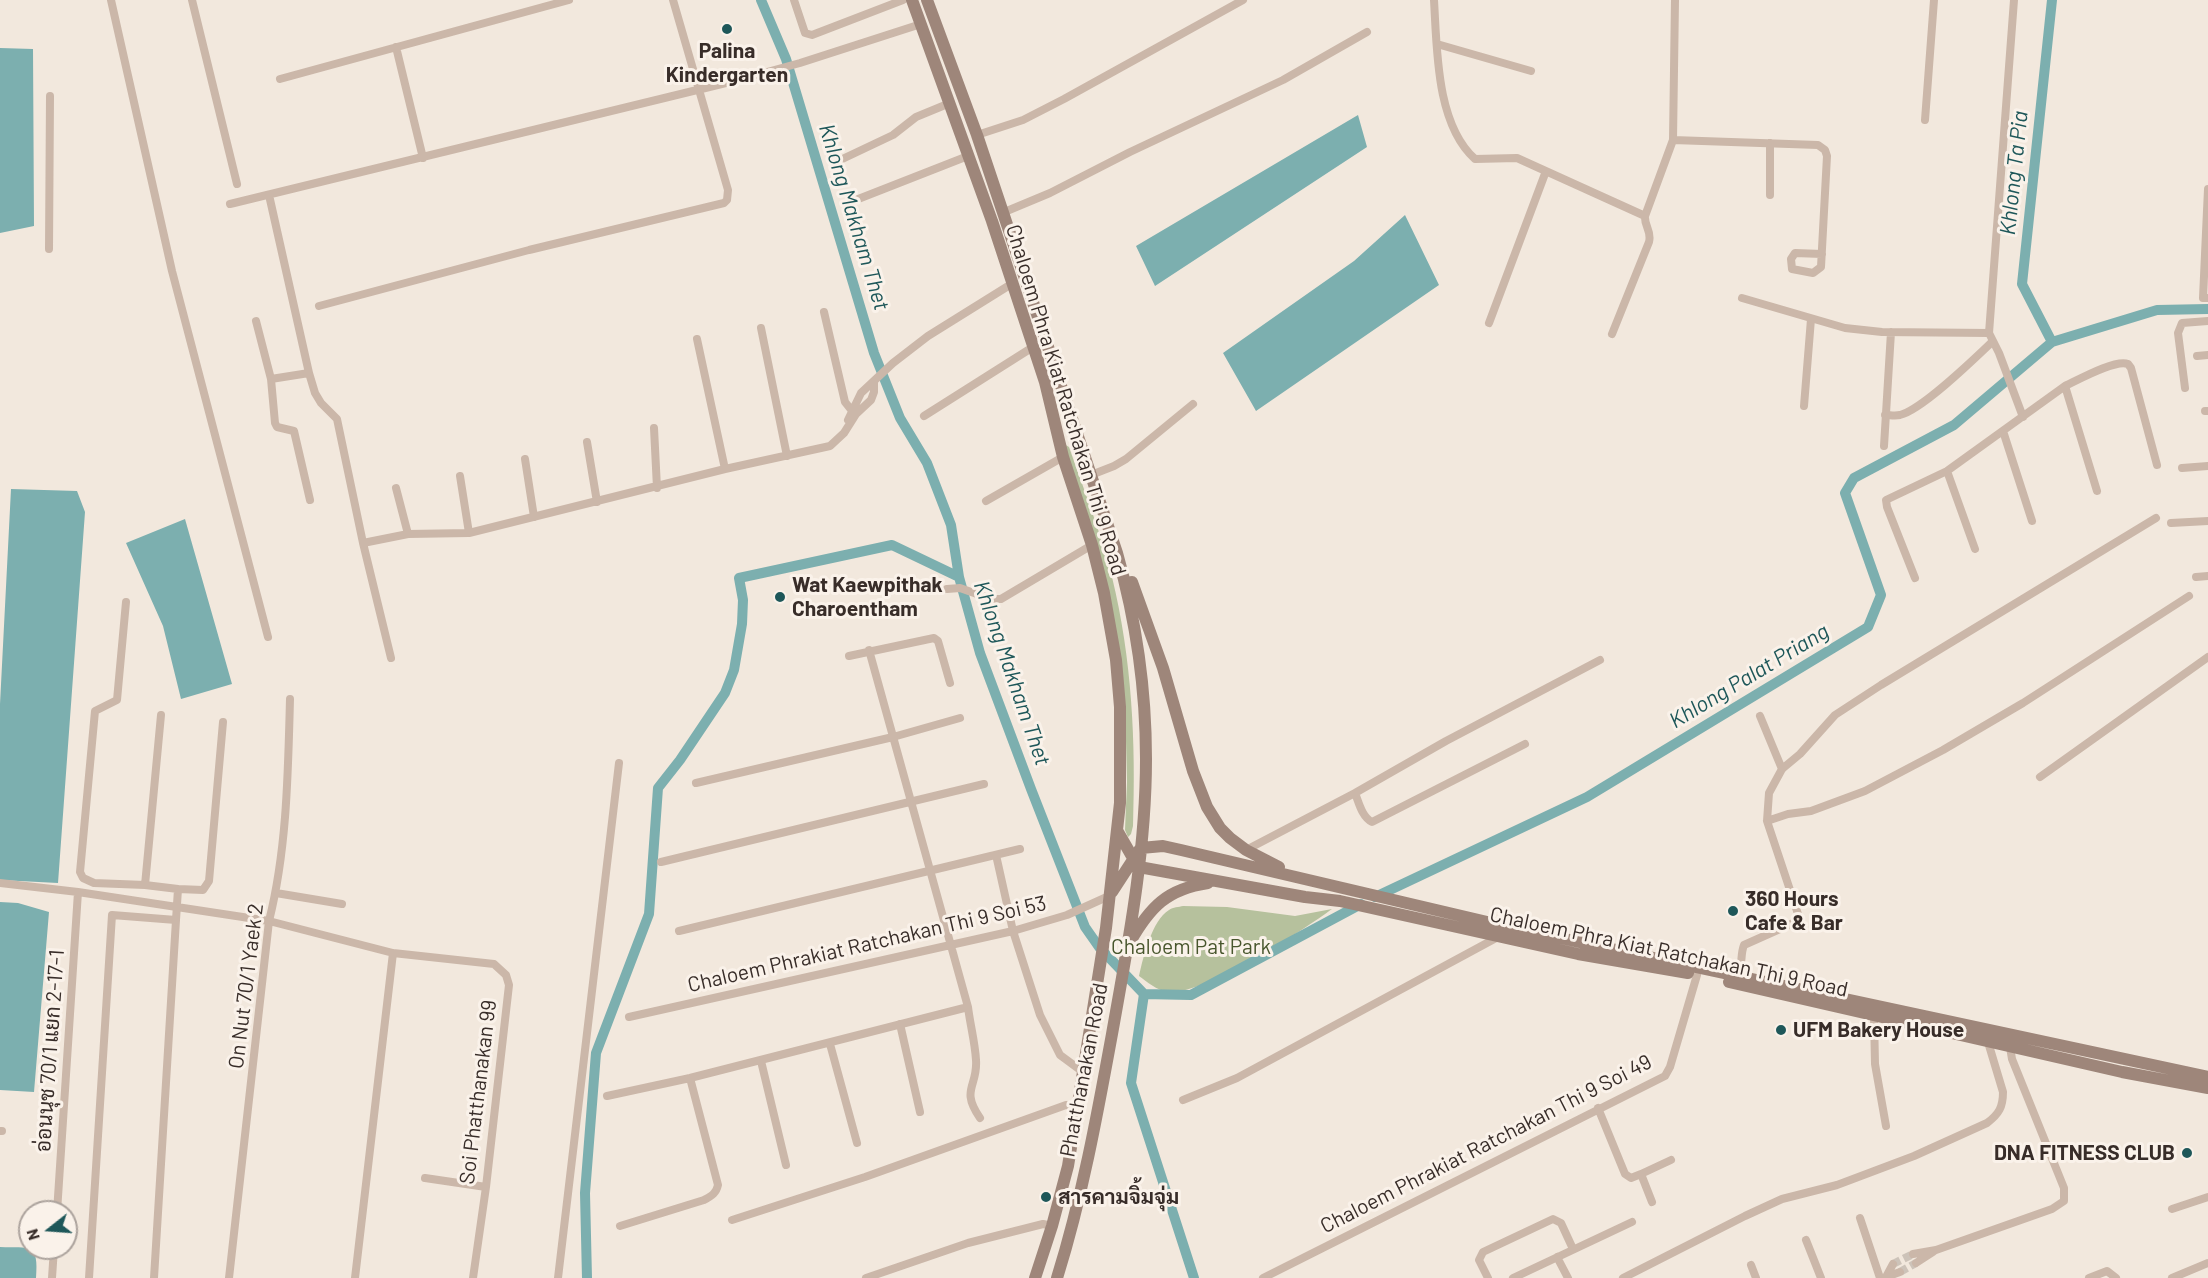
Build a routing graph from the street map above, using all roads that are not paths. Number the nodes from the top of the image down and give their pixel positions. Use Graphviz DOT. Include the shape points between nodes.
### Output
graph roads {
  1 [pos="111,0"];
  2 [pos="192,0"];
  3 [pos="569,0"];
  4 [pos="673,0"];
  5 [pos="794,0"];
  6 [pos="903,0"];
  7 [pos="912,0"];
  8 [pos="927,0"];
  9 [pos="1243,0"];
  10 [pos="1434,0"];
  11 [pos="1675,0"];
  12 [pos="1934,0"];
  13 [pos="2014,0"];
  14 [pos="921,24"];
  15 [pos="1367,32"];
  16 [pos="1437,44"];
  17 [pos="396,47"];
  18 [pos="1531,71"];
  19 [pos="280,79"];
  20 [pos="698,89"];
  21 [pos="50,96"];
  22 [pos="950,103"];
  23 [pos="1925,120"];
  24 [pos="977,135"];
  25 [pos="963,140"];
  26 [pos="1672,140"];
  27 [pos="1770,143"];
  28 [pos="968,156"];
  29 [pos="423,158"];
  30 [pos="836,162"];
  31 [pos="1546,171"];
  32 [pos="237,184"];
  33 [pos="2208,189"];
  34 [pos="269,195"];
  35 [pos="1770,195"];
  36 [pos="848,203"];
  37 [pos="230,204"];
  38 [pos="1002,213"];
  39 [pos="1645,216"];
  40 [pos="49,249"];
  41 [pos="1822,254"];
  42 [pos="1013,283"];
  43 [pos="1742,298"];
  44 [pos="2208,298"];
  45 [pos="319,306"];
  46 [pos="824,312"];
  47 [pos="1811,319"];
  48 [pos="256,321"];
  49 [pos="2208,321"];
  50 [pos="1489,323"];
  51 [pos="761,328"];
  52 [pos="1887,332"];
  53 [pos="1612,334"];
  54 [pos="1991,337"];
  55 [pos="697,339"];
  56 [pos="1033,346"];
  57 [pos="2208,355"];
  58 [pos="2197,356"];
  59 [pos="309,373"];
  60 [pos="271,379"];
  61 [pos="2065,386"];
  62 [pos="2185,388"];
  63 [pos="1193,404"];
  64 [pos="1804,406"];
  65 [pos="853,412"];
  66 [pos="1885,415"];
  67 [pos="924,416"];
  68 [pos="2023,417"];
  69 [pos="654,428"];
  70 [pos="2003,431"];
  71 [pos="587,442"];
  72 [pos="1884,446"];
  73 [pos="787,456"];
  74 [pos="1062,457"];
  75 [pos="525,459"];
  76 [pos="2157,465"];
  77 [pos="2208,466"];
  78 [pos="2182,468"];
  79 [pos="725,469"];
  80 [pos="1947,471"];
  81 [pos="1091,475"];
  82 [pos="460,476"];
  83 [pos="396,488"];
  84 [pos="657,488"];
  85 [pos="2097,491"];
  86 [pos="310,500"];
  87 [pos="986,501"];
  88 [pos="597,502"];
  89 [pos="534,517"];
  90 [pos="2156,519"];
  91 [pos="2032,520"];
  92 [pos="2208,521"];
  93 [pos="2171,523"];
  94 [pos="469,533"];
  95 [pos="408,534"];
  96 [pos="363,543"];
  97 [pos="1092,545"];
  98 [pos="1975,549"];
  99 [pos="1117,553"];
  100 [pos="2208,576"];
  101 [pos="2196,577"];
  102 [pos="1915,578"];
  103 [pos="947,589"];
  104 [pos="2189,596"];
  105 [pos="126,602"];
  106 [pos="268,638"];
  107 [pos="869,650"];
  108 [pos="849,656"];
  109 [pos="2208,657"];
  110 [pos="391,658"];
  111 [pos="1600,660"];
  112 [pos="950,683"];
  113 [pos="290,699"];
  114 [pos="161,715"];
  115 [pos="1760,716"];
  116 [pos="960,718"];
  117 [pos="223,722"];
  118 [pos="892,737"];
  119 [pos="1525,744"];
  120 [pos="619,763"];
  121 [pos="1782,769"];
  122 [pos="2040,777"];
  123 [pos="696,783"];
  124 [pos="984,784"];
  125 [pos="1355,793"];
  126 [pos="912,803"];
  127 [pos="1767,821"];
  128 [pos="1118,832"];
  129 [pos="1141,848"];
  130 [pos="1020,849"];
  131 [pos="1246,850"];
  132 [pos="996,855"];
  133 [pos="662,862"];
  134 [pos="1136,863"];
  135 [pos="931,872"];
  136 [pos="1296,876"];
  137 [pos="1215,882"];
  138 [pos="0,883"];
  139 [pos="145,885"];
  140 [pos="178,889"];
  141 [pos="78,892"];
  142 [pos="276,893"];
  143 [pos="1110,896"];
  144 [pos="342,904"];
  145 [pos="177,908"];
  146 [pos="1402,908"];
  147 [pos="176,920"];
  148 [pos="269,921"];
  149 [pos="679,931"];
  150 [pos="1013,931"];
  151 [pos="1498,937"];
  152 [pos="951,946"];
  153 [pos="1127,946"];
  154 [pos="393,953"];
  155 [pos="1697,975"];
  156 [pos="1738,976"];
  157 [pos="968,1007"];
  158 [pos="1874,1016"];
  159 [pos="629,1017"];
  160 [pos="900,1024"];
  161 [pos="1988,1042"];
  162 [pos="830,1044"];
  163 [pos="2010,1047"];
  164 [pos="761,1061"];
  165 [pos="1083,1072"];
  166 [pos="2208,1077"];
  167 [pos="690,1078"];
  168 [pos="2208,1088"];
  169 [pos="607,1096"];
  170 [pos="1184,1100"];
  171 [pos="1077,1106"];
  172 [pos="1598,1108"];
  173 [pos="920,1112"];
  174 [pos="980,1118"];
  175 [pos="1886,1126"];
  176 [pos="857,1143"];
  177 [pos="1671,1160"];
  178 [pos="786,1165"];
  179 [pos="1641,1174"];
  180 [pos="425,1178"];
  181 [pos="486,1187"];
  182 [pos="2208,1197"];
  183 [pos="58,1200"];
  184 [pos="1652,1202"];
  185 [pos="2172,1209"];
  186 [pos="1860,1218"];
  187 [pos="732,1220"];
  188 [pos="1632,1222"];
  189 [pos="620,1226"];
  190 [pos="1052,1226"];
  191 [pos="1806,1240"];
  192 [pos="1573,1249"];
  193 [pos="1557,1257"];
  194 [pos="1914,1259"];
  195 [pos="53,1260"];
  196 [pos="2208,1263"];
  197 [pos="1893,1264"];
  198 [pos="1751,1265"];
  199 [pos="1900,1272"];
  200 [pos="52,1278"];
  201 [pos="90,1278"];
  202 [pos="154,1278"];
  203 [pos="229,1278"];
  204 [pos="355,1278"];
  205 [pos="473,1278"];
  206 [pos="558,1278"];
  207 [pos="866,1278"];
  208 [pos="1035,1278"];
  209 [pos="1057,1278"];
  210 [pos="1263,1278"];
  211 [pos="1488,1278"];
  212 [pos="1514,1278"];
  213 [pos="1568,1278"];
  214 [pos="1623,1278"];
  215 [pos="1756,1278"];
  216 [pos="1821,1278"];
  217 [pos="1883,1278"];
  218 [pos="2089,1278"];
  219 [pos="2116,1278"];
  220 [pos="2172,1278"];
  1 -- 106 [label="street" via="172,271"];
  2 -- 32 [label="street"];
  3 -- 17 [label="street"];
  4 -- 20 [label="street"];
  5 -- 6 [label="street" via="805,33 812,35"];
  7 -- 14 [label="main road, Chaloem Phra Kiat Ratchakan Thi 9 Road"];
  8 -- 24 [label="main road, Chaloem Phra Kiat Ratchakan Thi 9 Road"];
  9 -- 24 [label="street" via="1023,120"];
  10 -- 16 [label="street"];
  11 -- 26 [label="street"];
  12 -- 23 [label="street"];
  13 -- 54 [label="street"];
  14 -- 20 [label="street" via="800,63"];
  14 -- 22 [label="main road, Chaloem Phra Kiat Ratchakan Thi 9 Road"];
  15 -- 38 [label="street" via="1283,80"];
  16 -- 18 [label="street"];
  16 -- 31 [label="street" via="1450,120 1467,152 1475,159 1516,158"];
  17 -- 19 [label="street"];
  17 -- 29 [label="street"];
  20 -- 29 [label="street"];
  20 -- 45 [label="street" via="728,190 724,203"];
  21 -- 40 [label="street"];
  22 -- 25 [label="main road, Chaloem Phra Kiat Ratchakan Thi 9 Road"];
  22 -- 30 [label="street" via="916,117 893,135"];
  24 -- 25 [label="main road"];
  24 -- 38 [label="main road, Chaloem Phra Kiat Ratchakan Thi 9 Road"];
  25 -- 28 [label="main road, Chaloem Phra Kiat Ratchakan Thi 9 Road"];
  26 -- 27 [label="street"];
  26 -- 39 [label="street"];
  27 -- 35 [label="street"];
  27 -- 41 [label="street" via="1818,145 1826,150"];
  28 -- 36 [label="street"];
  28 -- 42 [label="main road, Chaloem Phra Kiat Ratchakan Thi 9 Road"];
  29 -- 34 [label="street"];
  31 -- 39 [label="street"];
  31 -- 50 [label="street"];
  33 -- 44 [label="street" via="2203,298"];
  34 -- 37 [label="street"];
  34 -- 59 [label="street"];
  38 -- 81 [label="main road, Chaloem Phra Kiat Ratchakan Thi 9 Road"];
  39 -- 53 [label="street" via="1651,233 1649,242"];
  42 -- 56 [label="main road, Chaloem Phra Kiat Ratchakan Thi 9 Road"];
  42 -- 65 [label="street" via="928,336 893,363 861,393"];
  43 -- 47 [label="street"];
  46 -- 65 [label="street" via="844,402"];
  47 -- 52 [label="street" via="1845,328"];
  47 -- 64 [label="street"];
  48 -- 60 [label="street"];
  49 -- 62 [label="street" via="2182,323 2178,333"];
  51 -- 73 [label="street"];
  52 -- 54 [label="street"];
  52 -- 66 [label="street"];
  54 -- 66 [label="street" via="1958,374 1911,410"];
  54 -- 68 [label="street"];
  55 -- 79 [label="street"];
  56 -- 67 [label="street"];
  56 -- 74 [label="main road, Chaloem Phra Kiat Ratchakan Thi 9 Road"];
  57 -- 58 [label="street"];
  59 -- 60 [label="street"];
  59 -- 96 [label="street" via="321,403 337,419"];
  60 -- 86 [label="street" via="275,423 296,435"];
  61 -- 68 [label="street"];
  61 -- 76 [label="street" via="2117,363 2128,364"];
  61 -- 85 [label="street"];
  63 -- 81 [label="street" via="1126,459"];
  65 -- 73 [label="street" via="844,433 830,446"];
  66 -- 72 [label="street"];
  68 -- 70 [label="street"];
  69 -- 84 [label="street"];
  70 -- 80 [label="street"];
  70 -- 91 [label="street"];
  71 -- 88 [label="street"];
  73 -- 79 [label="street"];
  74 -- 87 [label="street"];
  74 -- 97 [label="main road, Chaloem Phra Kiat Ratchakan Thi 9 Road"];
  75 -- 89 [label="street"];
  77 -- 78 [label="street"];
  79 -- 84 [label="street"];
  80 -- 98 [label="street"];
  80 -- 102 [label="street" via="1886,500"];
  81 -- 99 [label="main road, Chaloem Phra Kiat Ratchakan Thi 9 Road"];
  82 -- 94 [label="street"];
  83 -- 95 [label="street"];
  84 -- 88 [label="street"];
  88 -- 89 [label="street"];
  89 -- 94 [label="street"];
  90 -- 121 [label="street" via="1835,715"];
  92 -- 93 [label="street"];
  94 -- 95 [label="street"];
  95 -- 96 [label="street"];
  96 -- 110 [label="street"];
  97 -- 103 [label="street" via="1001,599 960,588"];
  97 -- 128 [label="main road, Chaloem Phra Kiat Ratchakan Thi 9 Road" via="1116,660 1120,707"];
  99 -- 129 [label="main road, Chaloem Phra Kiat Ratchakan Thi 9 Road" via="1128,593 1143,695 1146,759"];
  99 -- 131 [label="main road" via="1134,586 1207,807 1220,828"];
  100 -- 101 [label="street"];
  104 -- 127 [label="street" via="1943,750 1865,791 1811,811"];
  105 -- 139 [label="street" via="117,699 95,711 80,872 94,883"];
  107 -- 108 [label="street"];
  107 -- 112 [label="street" via="934,638"];
  107 -- 118 [label="street"];
  109 -- 122 [label="street"];
  111 -- 125 [label="street"];
  113 -- 142 [label="street, On Nut 70/1 Yaek 2" via="287,789"];
  114 -- 139 [label="street"];
  115 -- 121 [label="street"];
  116 -- 118 [label="street"];
  117 -- 140 [label="street" via="209,881 203,890"];
  118 -- 123 [label="street"];
  118 -- 126 [label="street"];
  119 -- 125 [label="street" via="1372,822"];
  120 -- 206 [label="street"];
  121 -- 127 [label="street" via="1769,793"];
  124 -- 126 [label="street"];
  125 -- 131 [label="street"];
  126 -- 133 [label="street"];
  126 -- 135 [label="street"];
  127 -- 156 [label="street" via="1800,920 1744,945"];
  128 -- 134 [label="main road"];
  128 -- 143 [label="main road, Chaloem Phra Kiat Ratchakan Thi 9 Road"];
  129 -- 134 [label="main road, Chaloem Phra Kiat Ratchakan Thi 9 Road"];
  129 -- 136 [label="main road, Chaloem Phra Kiat Ratchakan Thi 9 Road" via="1163,846"];
  130 -- 132 [label="street"];
  131 -- 136 [label="main road"];
  132 -- 135 [label="street"];
  132 -- 150 [label="street"];
  134 -- 137 [label="main road, Chaloem Phra Kiat Ratchakan Thi 9 Road"];
  134 -- 143 [label="main road"];
  134 -- 153 [label="main road, Phatthanakan Road"];
  135 -- 149 [label="street"];
  135 -- 152 [label="street"];
  136 -- 146 [label="main road, Chaloem Phra Kiat Ratchakan Thi 9 Road"];
  137 -- 146 [label="main road, Chaloem Phra Kiat Ratchakan Thi 9 Road"];
  137 -- 153 [label="main road" via="1186,887 1155,906"];
  138 -- 141 [label="street, Soi Phatthanakan 99"];
  139 -- 140 [label="street"];
  140 -- 145 [label="street"];
  141 -- 145 [label="street, Soi Phatthanakan 99"];
  141 -- 183 [label="street, อ่อนนุช 70/1 แยก 2-17-1"];
  142 -- 144 [label="street"];
  142 -- 148 [label="street, On Nut 70/1 Yaek 2"];
  143 -- 150 [label="street, Chaloem Phrakiat Ratchakan Thi 9 Soi 53" via="1087,908"];
  143 -- 165 [label="main road, Phatthanakan Road"];
  145 -- 147 [label="street"];
  145 -- 148 [label="street, Soi Phatthanakan 99"];
  146 -- 151 [label="main road, Chaloem Phra Kiat Ratchakan Thi 9 Road"];
  146 -- 156 [label="main road, Chaloem Phra Kiat Ratchakan Thi 9 Road"];
  147 -- 201 [label="street" via="112,915"];
  147 -- 202 [label="street"];
  148 -- 154 [label="street, Soi Phatthanakan 99"];
  148 -- 203 [label="street, On Nut 70/1 Yaek 2"];
  150 -- 152 [label="street, Chaloem Phrakiat Ratchakan Thi 9 Soi 53"];
  150 -- 165 [label="street" via="1050,1038 1060,1055"];
  151 -- 155 [label="main road, Chaloem Phra Kiat Ratchakan Thi 9 Road"];
  151 -- 170 [label="street" via="1237,1078"];
  152 -- 157 [label="street"];
  152 -- 159 [label="street, Chaloem Phrakiat Ratchakan Thi 9 Soi 53"];
  153 -- 209 [label="main road, Phatthanakan Road" via="1099,1105 1074,1223"];
  154 -- 181 [label="street, Soi Phatthanakan 99" via="494,964 506,975 509,985"];
  154 -- 204 [label="street"];
  155 -- 158 [label="main road, Chaloem Phra Kiat Ratchakan Thi 9 Road"];
  155 -- 172 [label="street, Chaloem Phrakiat Ratchakan Thi 9 Soi 49" via="1665,1076"];
  156 -- 166 [label="main road, Chaloem Phra Kiat Ratchakan Thi 9 Road"];
  157 -- 160 [label="street"];
  157 -- 174 [label="street" via="976,1059 969,1098"];
  158 -- 161 [label="main road, Chaloem Phra Kiat Ratchakan Thi 9 Road"];
  158 -- 175 [label="street" via="1875,1064"];
  160 -- 162 [label="street"];
  160 -- 173 [label="street"];
  161 -- 163 [label="main road, Chaloem Phra Kiat Ratchakan Thi 9 Road"];
  161 -- 214 [label="street" via="2003,1101 1997,1116 1987,1123 1838,1185 1782,1200"];
  162 -- 164 [label="street"];
  162 -- 176 [label="street"];
  163 -- 168 [label="main road, Chaloem Phra Kiat Ratchakan Thi 9 Road"];
  163 -- 194 [label="street" via="2064,1188 2064,1201 2052,1209"];
  164 -- 167 [label="street"];
  164 -- 178 [label="street"];
  165 -- 171 [label="main road, Phatthanakan Road"];
  167 -- 169 [label="street"];
  167 -- 189 [label="street" via="718,1185 716,1190 704,1200"];
  171 -- 187 [label="street" via="1066,1105"];
  171 -- 190 [label="main road, Phatthanakan Road" via="1068,1166"];
  172 -- 179 [label="street" via="1625,1174 1631,1178"];
  172 -- 210 [label="street, Chaloem Phrakiat Ratchakan Thi 9 Soi 49"];
  177 -- 179 [label="street"];
  179 -- 184 [label="street"];
  180 -- 181 [label="street"];
  181 -- 205 [label="street, Soi Phatthanakan 99"];
  182 -- 185 [label="street"];
  186 -- 217 [label="street"];
  188 -- 192 [label="street"];
  190 -- 207 [label="street" via="1043,1224 968,1243"];
  190 -- 208 [label="main road, Phatthanakan Road"];
  191 -- 216 [label="street"];
  192 -- 193 [label="street"];
  192 -- 211 [label="street" via="1561,1223 1553,1219 1483,1252 1479,1260"];
  193 -- 212 [label="street"];
  193 -- 213 [label="street"];
  195 -- 200 [label="street"];
  196 -- 220 [label="street"];
  197 -- 217 [label="street"];
  198 -- 215 [label="street"];
  199 -- 217 [label="street"];
  218 -- 219 [label="street" via="2108,1272"];
}
